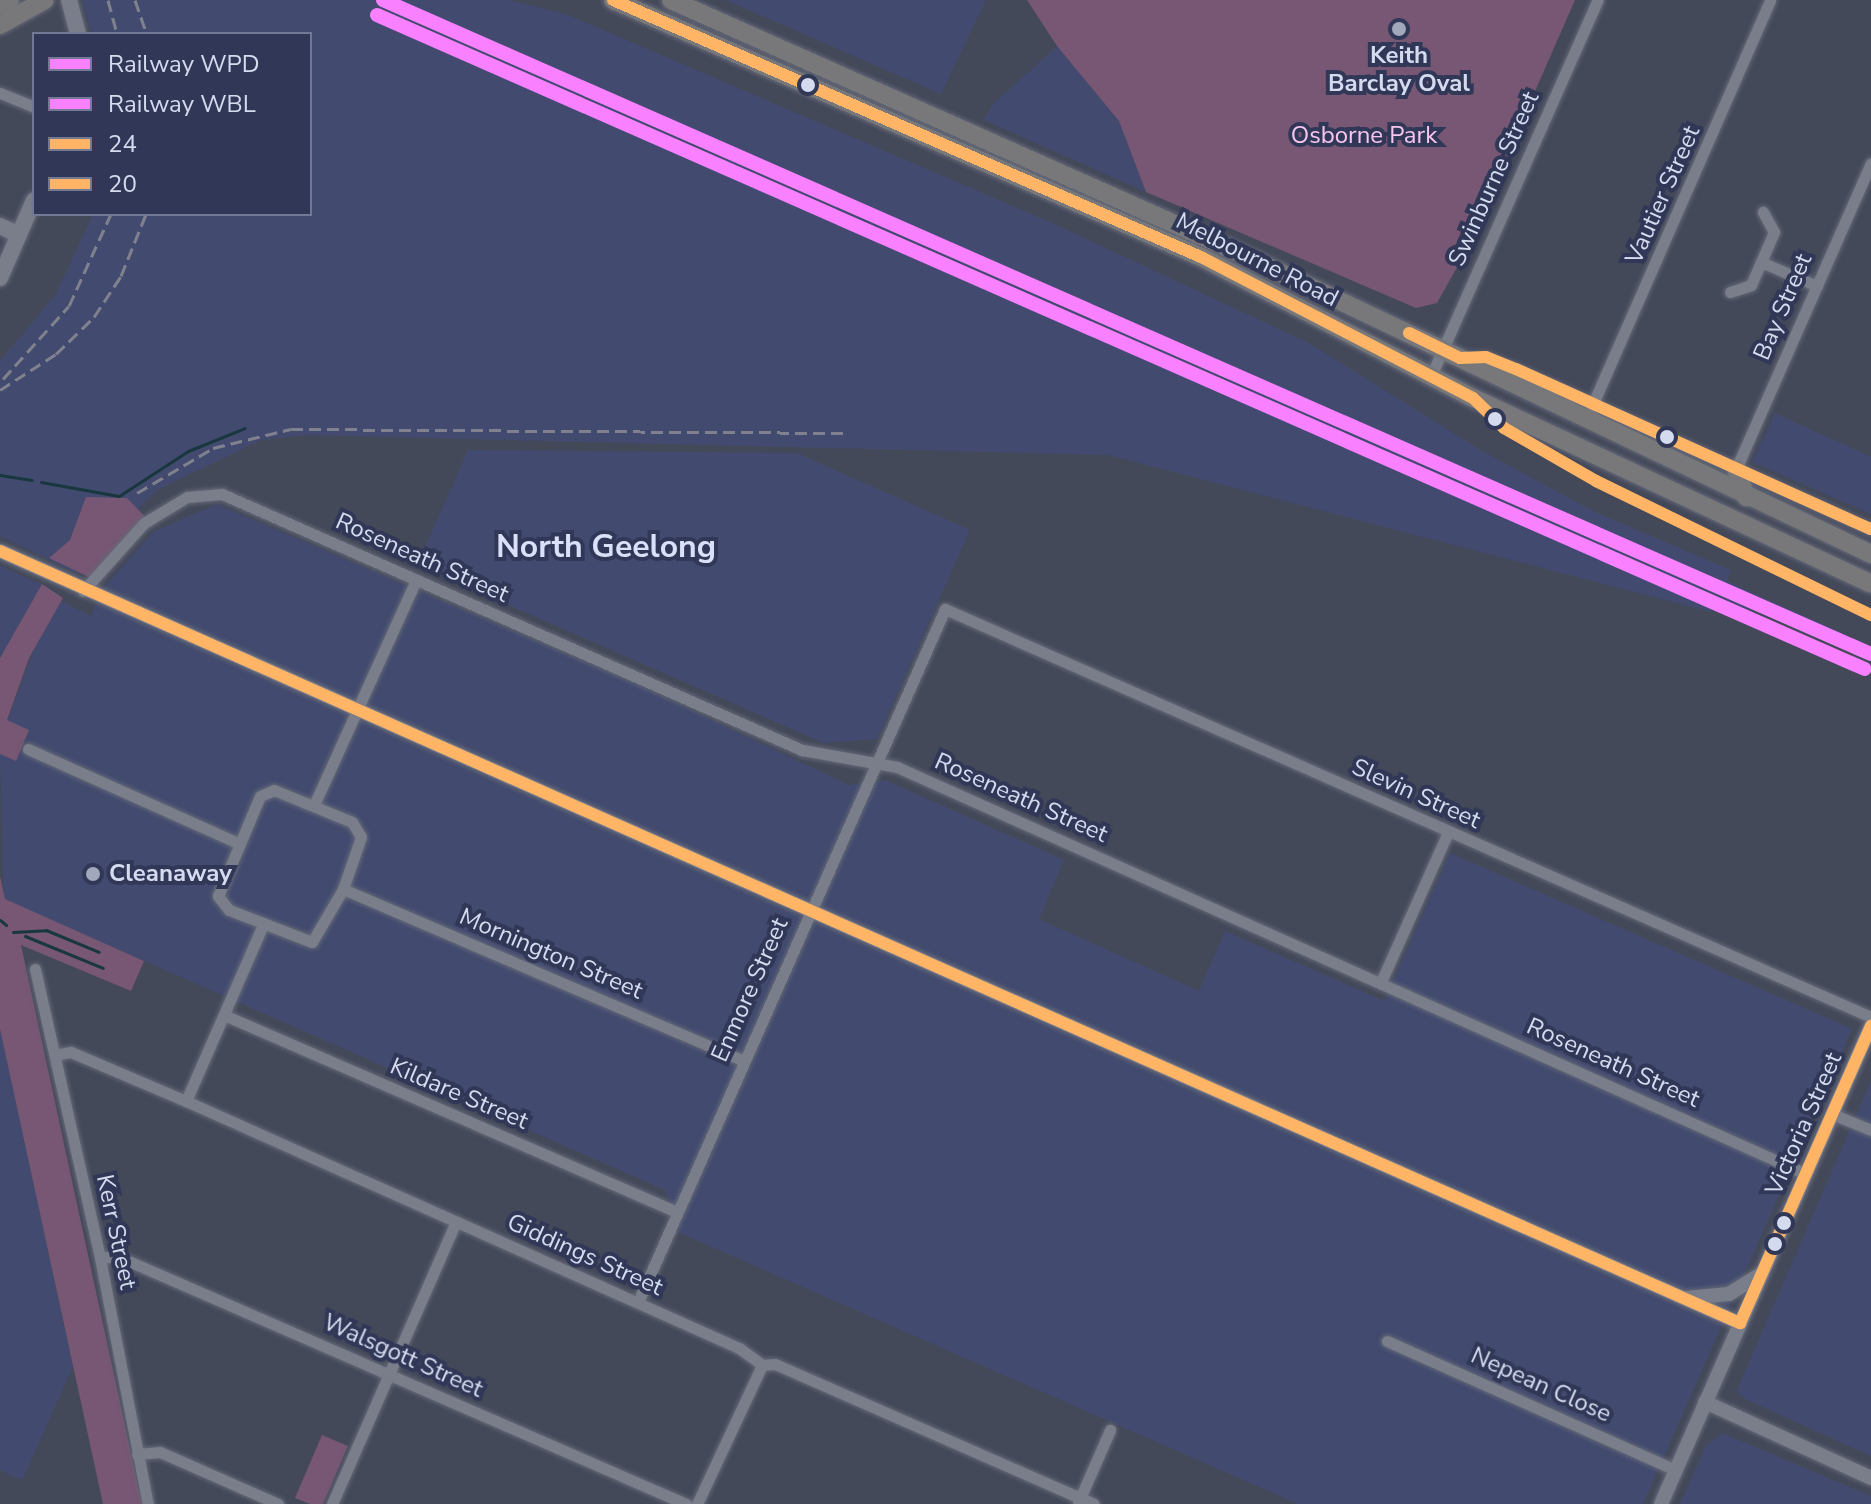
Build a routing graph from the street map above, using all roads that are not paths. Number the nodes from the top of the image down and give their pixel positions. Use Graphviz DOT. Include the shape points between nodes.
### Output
graph roads {
  1 [pos="45,0"];
  2 [pos="69,0"];
  3 [pos="601,0"];
  4 [pos="1598,0"];
  5 [pos="1770,0"];
  6 [pos="675,1"];
  7 [pos="620,3"];
  8 [pos="666,23"];
  9 [pos="0,25"];
  10 [pos="77,32"];
  11 [pos="0,93"];
  12 [pos="32,106"];
  13 [pos="1871,163"];
  14 [pos="32,205"];
  15 [pos="1763,212"];
  16 [pos="0,226"];
  17 [pos="19,235"];
  18 [pos="1761,262"];
  19 [pos="0,278"];
  20 [pos="1817,286"];
  21 [pos="1730,292"];
  22 [pos="1443,349"];
  23 [pos="1460,358"];
  24 [pos="1431,376"];
  25 [pos="1592,406"];
  26 [pos="1736,469"];
  27 [pos="1720,485"];
  28 [pos="1746,497"];
  29 [pos="1767,507"];
  30 [pos="1871,529"];
  31 [pos="1871,542"];
  32 [pos="0,551"];
  33 [pos="1871,554"];
  34 [pos="1810,555"];
  35 [pos="416,580"];
  36 [pos="1871,584"];
  37 [pos="83,591"];
  38 [pos="945,609"];
  39 [pos="356,712"];
  40 [pos="28,749"];
  41 [pos="877,763"];
  42 [pos="314,805"];
  43 [pos="1448,832"];
  44 [pos="238,843"];
  45 [pos="343,889"];
  46 [pos="809,911"];
  47 [pos="263,925"];
  48 [pos="35,969"];
  49 [pos="1381,982"];
  50 [pos="224,1015"];
  51 [pos="1871,1017"];
  52 [pos="1871,1026"];
  53 [pos="55,1055"];
  54 [pos="742,1060"];
  55 [pos="186,1101"];
  56 [pos="1832,1114"];
  57 [pos="1871,1130"];
  58 [pos="1806,1174"];
  59 [pos="676,1212"];
  60 [pos="456,1222"];
  61 [pos="100,1258"];
  62 [pos="1762,1272"];
  63 [pos="1683,1298"];
  64 [pos="638,1302"];
  65 [pos="1740,1323"];
  66 [pos="1387,1341"];
  67 [pos="762,1365"];
  68 [pos="389,1374"];
  69 [pos="1705,1402"];
  70 [pos="1110,1430"];
  71 [pos="137,1454"];
  72 [pos="1676,1470"];
  73 [pos="1871,1478"];
  74 [pos="1079,1501"];
  75 [pos="148,1504"];
  76 [pos="278,1504"];
  77 [pos="332,1504"];
  78 [pos="686,1504"];
  79 [pos="697,1504"];
  80 [pos="1094,1504"];
  81 [pos="1661,1504"];
  1 -- 9 [label="highway"];
  2 -- 10 [label="main road"];
  3 -- 7 [label="highway, Melbourne Road"];
  4 -- 22 [label="street, Swinburne Street"];
  5 -- 25 [label="street, Vautier Street"];
  6 -- 8 [label="highway"];
  6 -- 22 [label="highway, Melbourne Road"];
  7 -- 8 [label="highway, Melbourne Road"];
  8 -- 24 [label="highway, Melbourne Road" via="1161,238"];
  11 -- 12 [label="street"];
  13 -- 20 [label="street, Bay Street"];
  14 -- 17 [label="main road"];
  15 -- 18 [label="street" via="1774,232"];
  16 -- 17 [label="main road"];
  17 -- 19 [label="main road"];
  18 -- 20 [label="street"];
  18 -- 21 [label="street" via="1751,285"];
  20 -- 26 [label="street, Bay Street"];
  22 -- 23 [label="highway, Melbourne Road"];
  22 -- 24 [label="street, Swinburne Street"];
  23 -- 25 [label="street" via="1486,357"];
  23 -- 27 [label="highway, Melbourne Road"];
  24 -- 34 [label="highway, Melbourne Road"];
  25 -- 26 [label="street"];
  26 -- 28 [label="highway"];
  26 -- 30 [label="street"];
  27 -- 28 [label="highway, Melbourne Road"];
  27 -- 34 [label="highway" via="1720,501 1784,532"];
  28 -- 29 [label="highway, Melbourne Road"];
  29 -- 31 [label="highway"];
  29 -- 33 [label="highway, Melbourne Road"];
  32 -- 37 [label="street"];
  34 -- 36 [label="highway, Melbourne Road"];
  35 -- 37 [label="street, Roseneath Street" via="209,492 187,497 139,527"];
  35 -- 39 [label="street"];
  35 -- 41 [label="street, Roseneath Street" via="802,750"];
  37 -- 39 [label="street"];
  38 -- 41 [label="street, Enmore Street"];
  38 -- 43 [label="street, Slevin Street"];
  39 -- 42 [label="street"];
  39 -- 46 [label="street"];
  40 -- 44 [label="street"];
  41 -- 46 [label="street, Enmore Street"];
  41 -- 49 [label="street, Roseneath Street"];
  42 -- 44 [label="street" via="267,791"];
  42 -- 45 [label="street" via="358,829 360,847"];
  43 -- 49 [label="street"];
  43 -- 51 [label="street, Slevin Street"];
  44 -- 47 [label="street" via="218,896 229,910"];
  45 -- 47 [label="street" via="312,942"];
  45 -- 54 [label="street, Mornington Street"];
  46 -- 54 [label="street, Enmore Street"];
  46 -- 63 [label="street"];
  47 -- 50 [label="street"];
  48 -- 53 [label="street, Kerr Street"];
  49 -- 58 [label="street, Roseneath Street"];
  50 -- 55 [label="street"];
  50 -- 59 [label="street, Kildare Street"];
  52 -- 56 [label="street, Victoria Street"];
  53 -- 55 [label="street, Giddings Street" via="71,1052"];
  53 -- 61 [label="street, Kerr Street"];
  54 -- 59 [label="street, Enmore Street"];
  55 -- 60 [label="street, Giddings Street"];
  56 -- 57 [label="street"];
  56 -- 58 [label="street, Victoria Street"];
  58 -- 62 [label="street, Victoria Street"];
  59 -- 64 [label="street, Enmore Street"];
  60 -- 64 [label="street, Giddings Street"];
  60 -- 68 [label="street"];
  61 -- 68 [label="street, Walsgott Street" via="117,1256"];
  61 -- 71 [label="street, Kerr Street"];
  62 -- 63 [label="street" via="1729,1294"];
  62 -- 65 [label="street, Victoria Street"];
  63 -- 65 [label="street"];
  64 -- 67 [label="street, Giddings Street" via="739,1348"];
  65 -- 69 [label="street, Victoria Street"];
  66 -- 72 [label="street, Nepean Close"];
  67 -- 74 [label="street, Giddings Street" via="775,1364"];
  67 -- 79 [label="street"];
  68 -- 77 [label="street"];
  68 -- 78 [label="street, Walsgott Street"];
  69 -- 72 [label="street, Victoria Street"];
  69 -- 73 [label="street"];
  70 -- 74 [label="street"];
  71 -- 75 [label="street, Kerr Street"];
  71 -- 76 [label="street" via="160,1452"];
  72 -- 81 [label="street, Victoria Street"];
  74 -- 80 [label="street, Giddings Street"];
}
